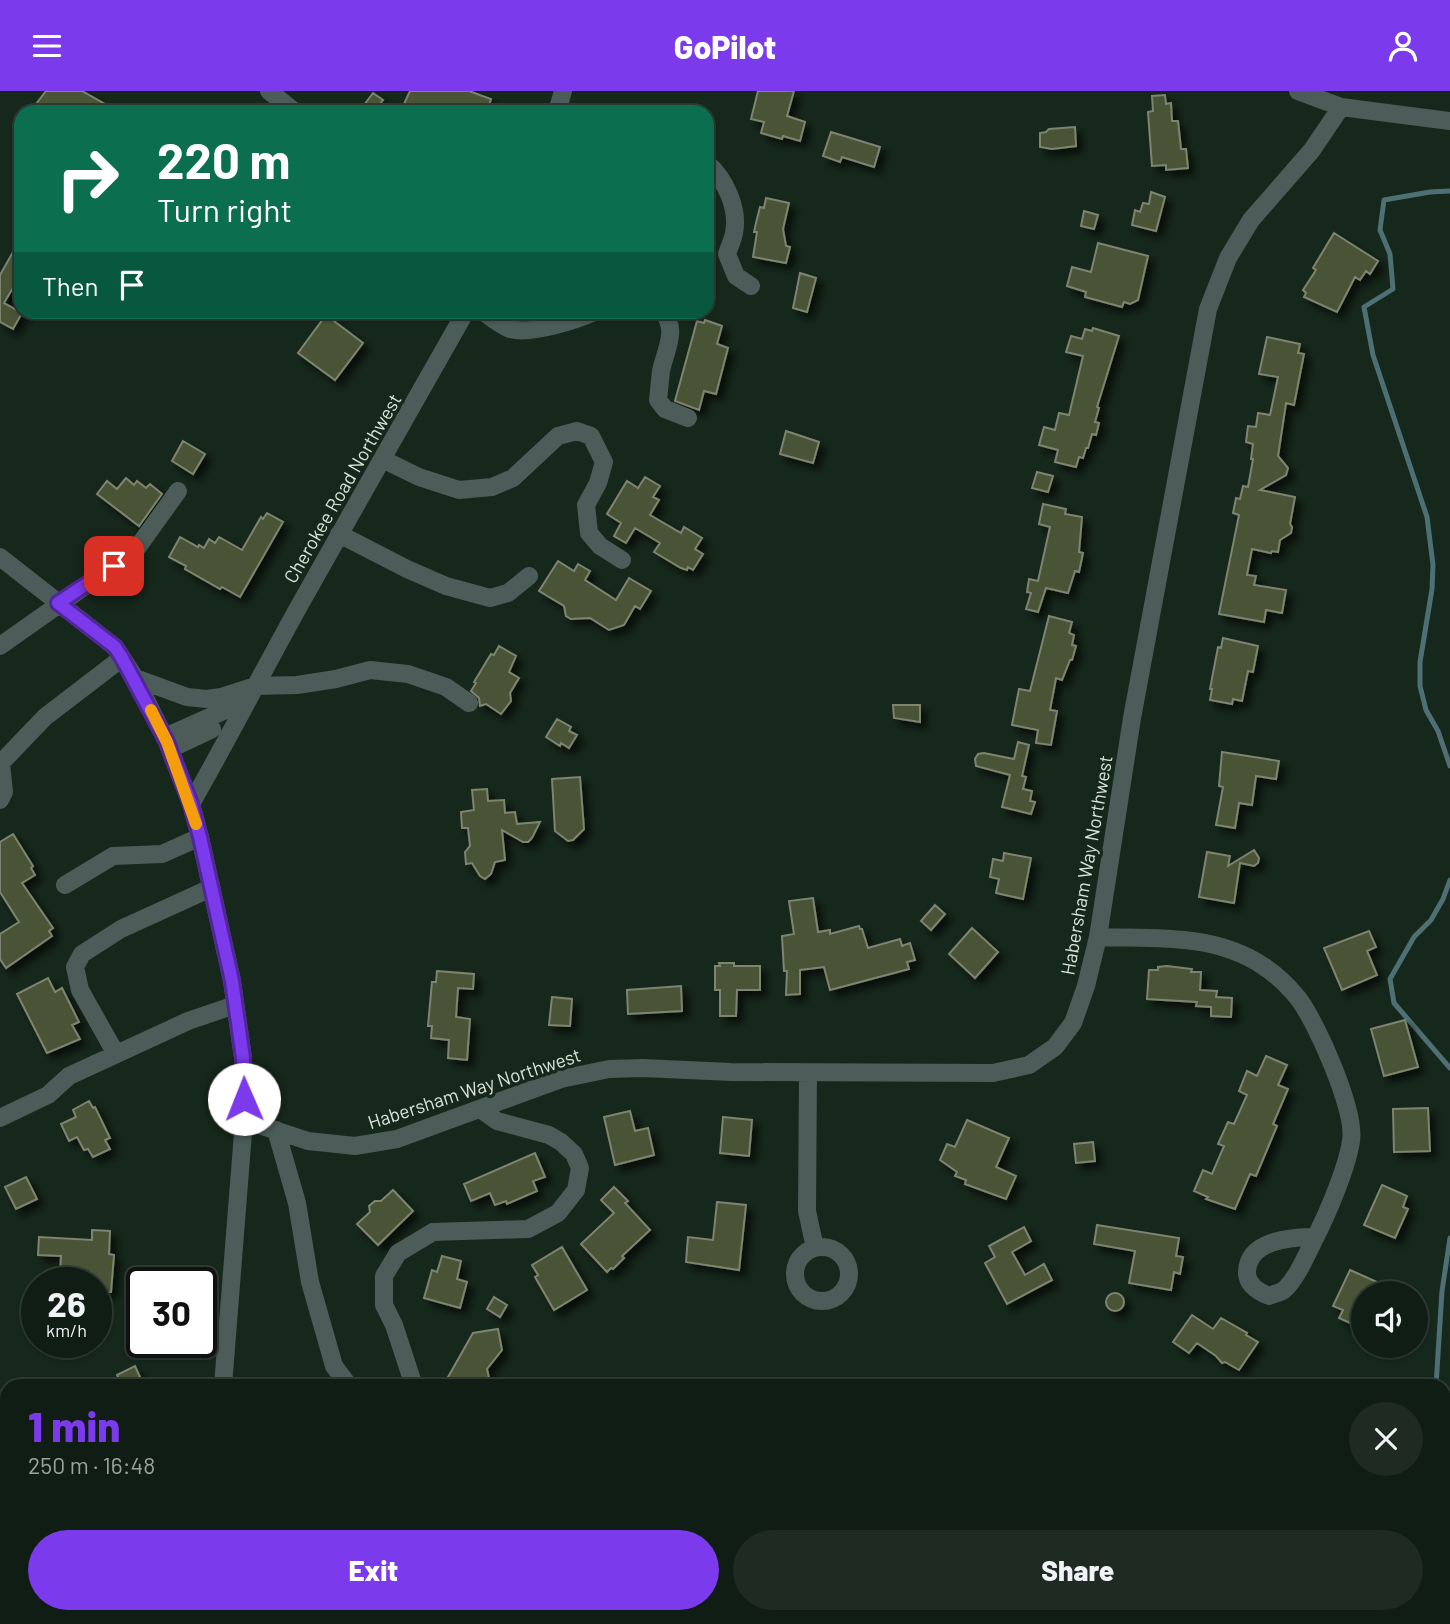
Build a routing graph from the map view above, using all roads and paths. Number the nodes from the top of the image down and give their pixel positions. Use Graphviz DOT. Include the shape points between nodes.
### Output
graph roads {
  1 [pos="269,91"];
  2 [pos="1298,91"];
  3 [pos="286,105"];
  4 [pos="1341,107"];
  5 [pos="1450,121"];
  6 [pos="714,169"];
  7 [pos="751,286"];
  8 [pos="461,319"];
  9 [pos="494,319"];
  10 [pos="579,319"];
  11 [pos="669,319"];
  12 [pos="688,418"];
  13 [pos="382,459"];
  14 [pos="178,491"];
  15 [pos="339,534"];
  16 [pos="0,557"];
  17 [pos="622,560"];
  18 [pos="529,576"];
  19 [pos="58,603"];
  20 [pos="0,646"];
  21 [pos="122,658"];
  22 [pos="135,678"];
  23 [pos="248,700"];
  24 [pos="470,703"];
  25 [pos="167,743"];
  26 [pos="1,763"];
  27 [pos="0,800"];
  28 [pos="191,804"];
  29 [pos="200,837"];
  30 [pos="65,885"];
  31 [pos="211,888"];
  32 [pos="1098,937"];
  33 [pos="236,1005"];
  34 [pos="116,1054"];
  35 [pos="808,1073"];
  36 [pos="480,1109"];
  37 [pos="0,1118"];
  38 [pos="244,1120"];
  39 [pos="276,1131"];
  40 [pos="1315,1237"];
  41 [pos="815,1248"];
  42 [pos="224,1379"];
  43 [pos="344,1379"];
  44 [pos="412,1379"];
  1 -- 3 [label="street"];
  2 -- 4 [label="street"];
  4 -- 5 [label="street"];
  4 -- 32 [label="street, Habersham Way Northwest" via="1312,150 1251,221 1228,258 1208,309 1132,718"];
  6 -- 7 [label="street" via="731,197 735,230 727,254 736,276"];
  8 -- 13 [label="street, Cherokee Road Northwest"];
  9 -- 10 [label="street" via="524,330"];
  11 -- 12 [label="street" via="671,335 659,400 665,409"];
  13 -- 15 [label="street, Cherokee Road Northwest"];
  13 -- 17 [label="street" via="459,490 492,487 513,478 558,436 577,431 591,436 604,462 586,505 589,533"];
  14 -- 19 [label="street" via="135,551"];
  15 -- 18 [label="street" via="446,586 490,598 508,593"];
  15 -- 23 [label="street, Cherokee Road Northwest"];
  16 -- 19 [label="street"];
  19 -- 20 [label="street"];
  19 -- 21 [label="street" via="115,647"];
  21 -- 22 [label="street"];
  21 -- 26 [label="street" via="45,717"];
  22 -- 23 [label="street" via="187,698"];
  22 -- 25 [label="street"];
  23 -- 24 [label="street" via="370,670 434,682"];
  23 -- 25 [label="street"];
  23 -- 28 [label="street, Cherokee Road Northwest"];
  25 -- 28 [label="street"];
  26 -- 27 [label="street" via="4,792"];
  28 -- 29 [label="street"];
  29 -- 30 [label="street" via="162,854 113,856"];
  29 -- 31 [label="street"];
  31 -- 33 [label="street"];
  31 -- 34 [label="street" via="121,929 82,954 75,968 80,990"];
  32 -- 35 [label="street, Habersham Way Northwest" via="1073,1023 1055,1047 1029,1065 993,1073"];
  32 -- 40 [label="street" via="1188,940 1221,946 1264,966 1298,999 1318,1033 1352,1126 1348,1153"];
  33 -- 34 [label="street"];
  33 -- 38 [label="street"];
  34 -- 37 [label="street"];
  35 -- 36 [label="street, Habersham Way Northwest" via="609,1069 561,1079"];
  35 -- 41 [label="street" via="807,1212"];
  36 -- 39 [label="street, Habersham Way Northwest" via="397,1139 366,1145 331,1145"];
  36 -- 44 [label="street" via="497,1121 549,1135 574,1154 580,1168 576,1190 558,1213 528,1229 433,1232 398,1253 384,1276 384,1305"];
  38 -- 39 [label="street, Habersham Way Northwest"];
  38 -- 42 [label="street"];
  39 -- 43 [label="street" via="297,1203 310,1282 334,1366"];
}
